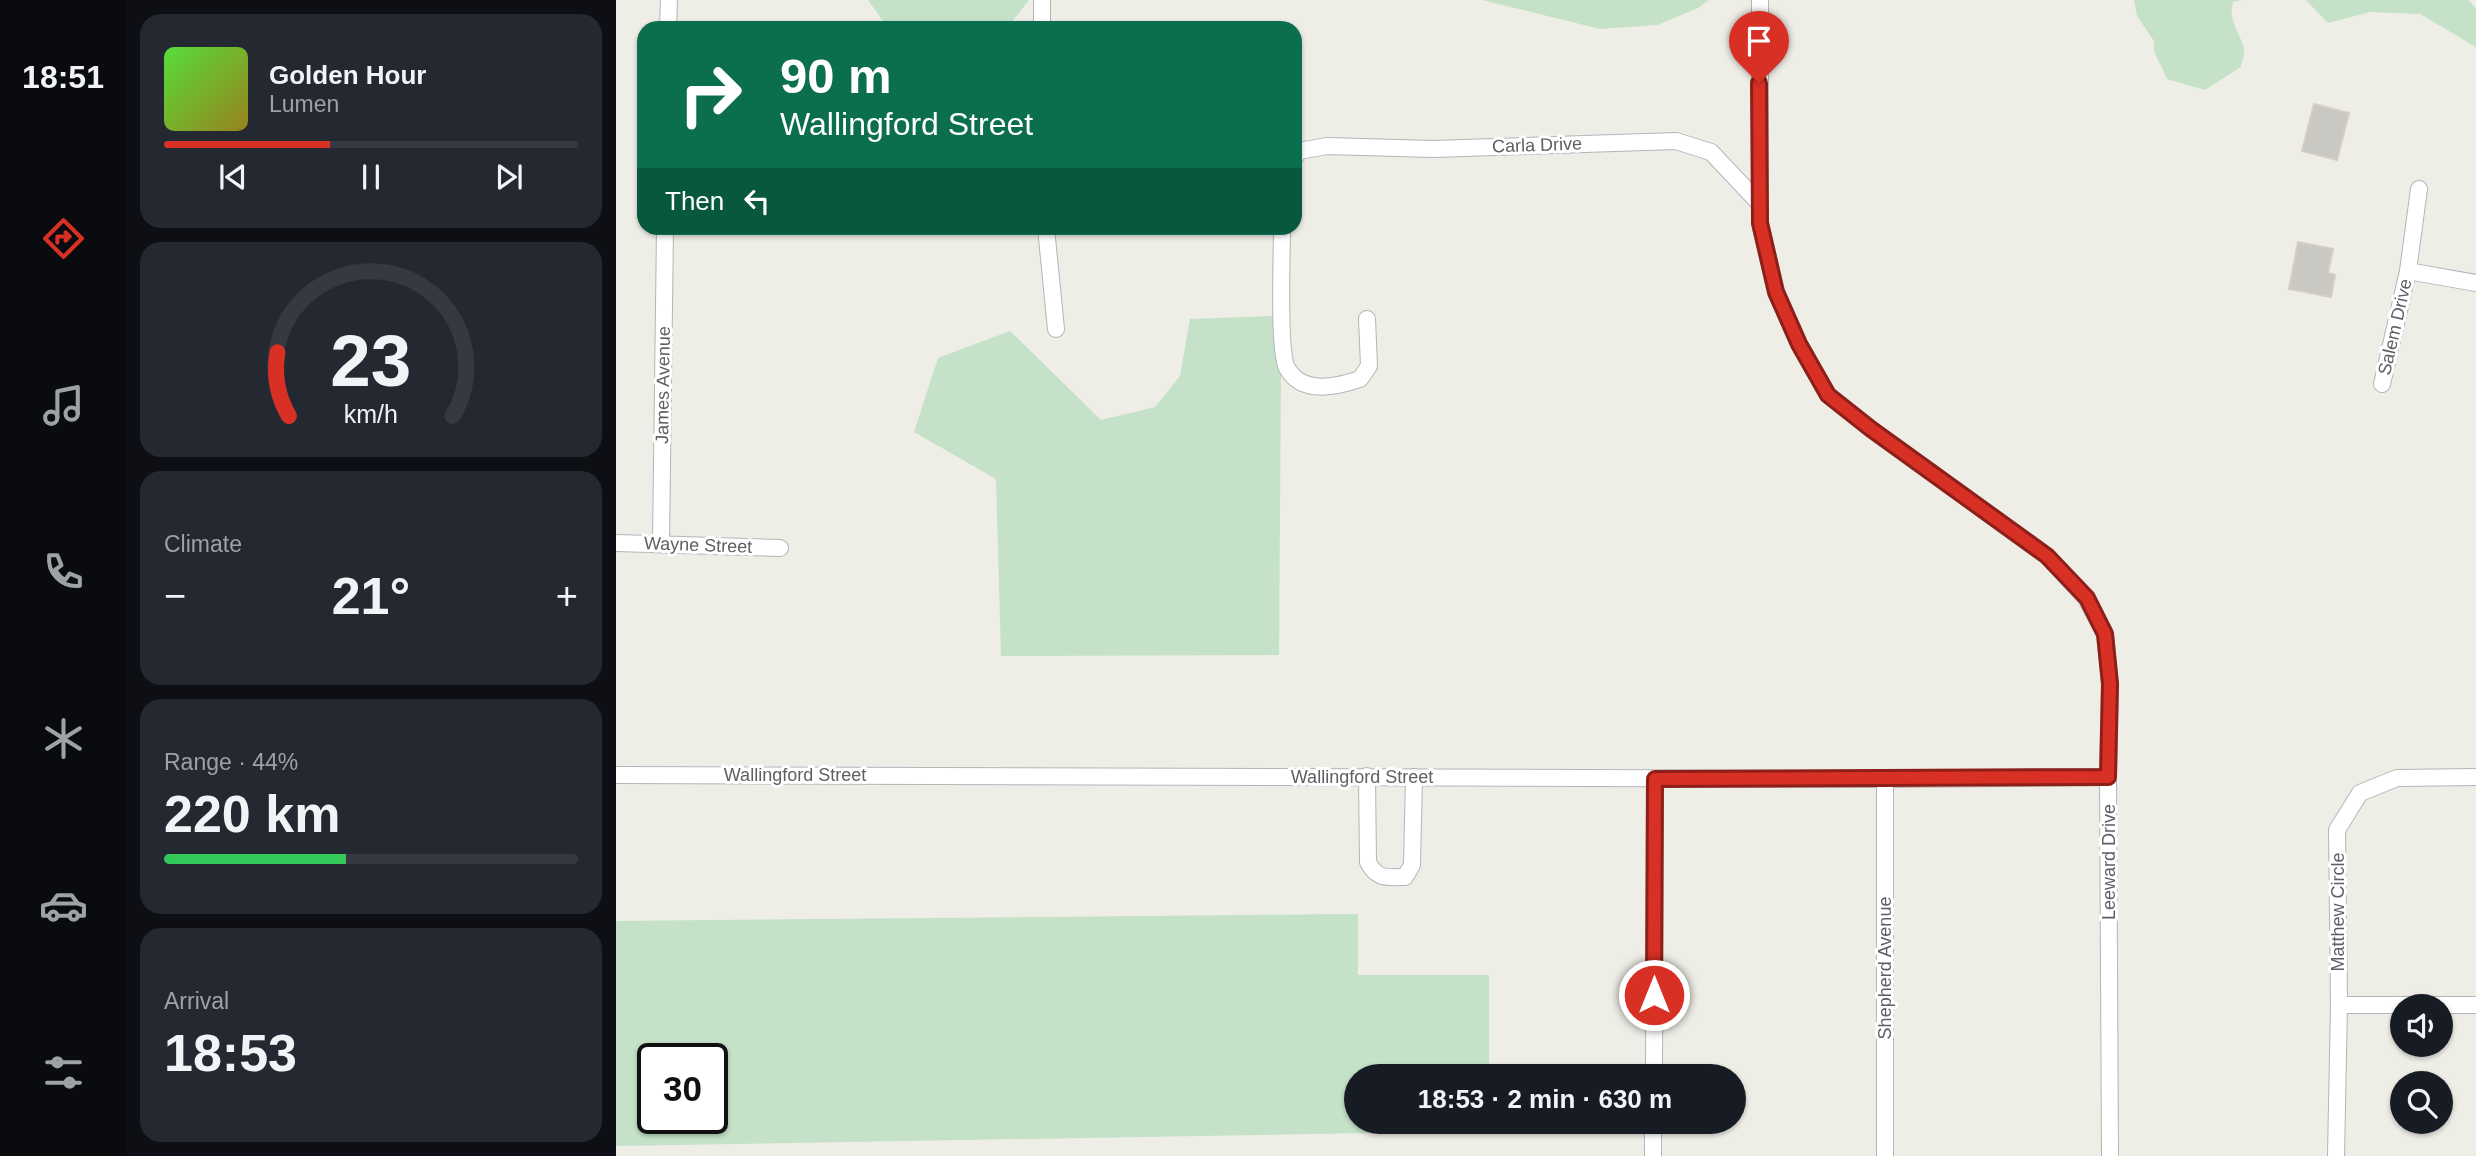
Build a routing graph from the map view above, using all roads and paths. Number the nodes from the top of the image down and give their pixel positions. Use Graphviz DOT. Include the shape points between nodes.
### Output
graph roads {
  1 [pos="669,0"];
  2 [pos="1042,0"];
  3 [pos="1760,0"];
  4 [pos="668,21"];
  5 [pos="1042,21"];
  6 [pos="1302,150"];
  7 [pos="2419,189"];
  8 [pos="1759,203"];
  9 [pos="665,235"];
  10 [pos="1046,235"];
  11 [pos="1282,235"];
  12 [pos="2408,271"];
  13 [pos="2476,283"];
  14 [pos="1367,319"];
  15 [pos="1056,329"];
  16 [pos="2382,384"];
  17 [pos="616,543"];
  18 [pos="661,543"];
  19 [pos="780,548"];
  20 [pos="616,775"];
  21 [pos="1367,776"];
  22 [pos="1414,777"];
  23 [pos="2108,777"];
  24 [pos="2476,777"];
  25 [pos="1655,779"];
  26 [pos="1885,779"];
  27 [pos="2339,1005"];
  28 [pos="2476,1005"];
  29 [pos="1654,1064"];
  30 [pos="1653,1134"];
  31 [pos="1653,1156"];
  32 [pos="1885,1156"];
  33 [pos="2110,1156"];
  34 [pos="2336,1156"];
  1 -- 4 [label="street"];
  2 -- 5 [label="street"];
  3 -- 8 [label="street, Leeward Drive"];
  6 -- 8 [label="street, Carla Drive" via="1327,146 1433,149 1676,141 1712,152"];
  7 -- 12 [label="street, Salem Drive"];
  8 -- 23 [label="street, Leeward Drive" via="1776,292 1828,395 2047,556 2087,598 2105,634 2110,684"];
  9 -- 18 [label="street, James Avenue"];
  10 -- 15 [label="street"];
  11 -- 14 [label="street" via="1282,347 1286,367 1298,380 1324,388 1360,379 1369,366"];
  12 -- 13 [label="street, Salem Drive"];
  12 -- 16 [label="street, Salem Drive"];
  17 -- 18 [label="street, Wayne Street"];
  18 -- 19 [label="street, Wayne Street"];
  20 -- 21 [label="street, Wallingford Street"];
  21 -- 22 [label="street, Wallingford Street"];
  21 -- 22 [label="street" via="1368,862 1373,872 1385,877 1405,877 1412,865"];
  22 -- 25 [label="street, Wallingford Street"];
  23 -- 26 [label="street, Wallingford Street"];
  23 -- 33 [label="street, Leeward Drive"];
  24 -- 27 [label="street, Matthew Circle" via="2397,778 2360,793 2337,830"];
  25 -- 26 [label="street, Wallingford Street"];
  25 -- 29 [label="street"];
  26 -- 32 [label="street, Shepherd Avenue"];
  27 -- 28 [label="street"];
  27 -- 34 [label="street, Matthew Circle"];
  30 -- 31 [label="street"];
}
